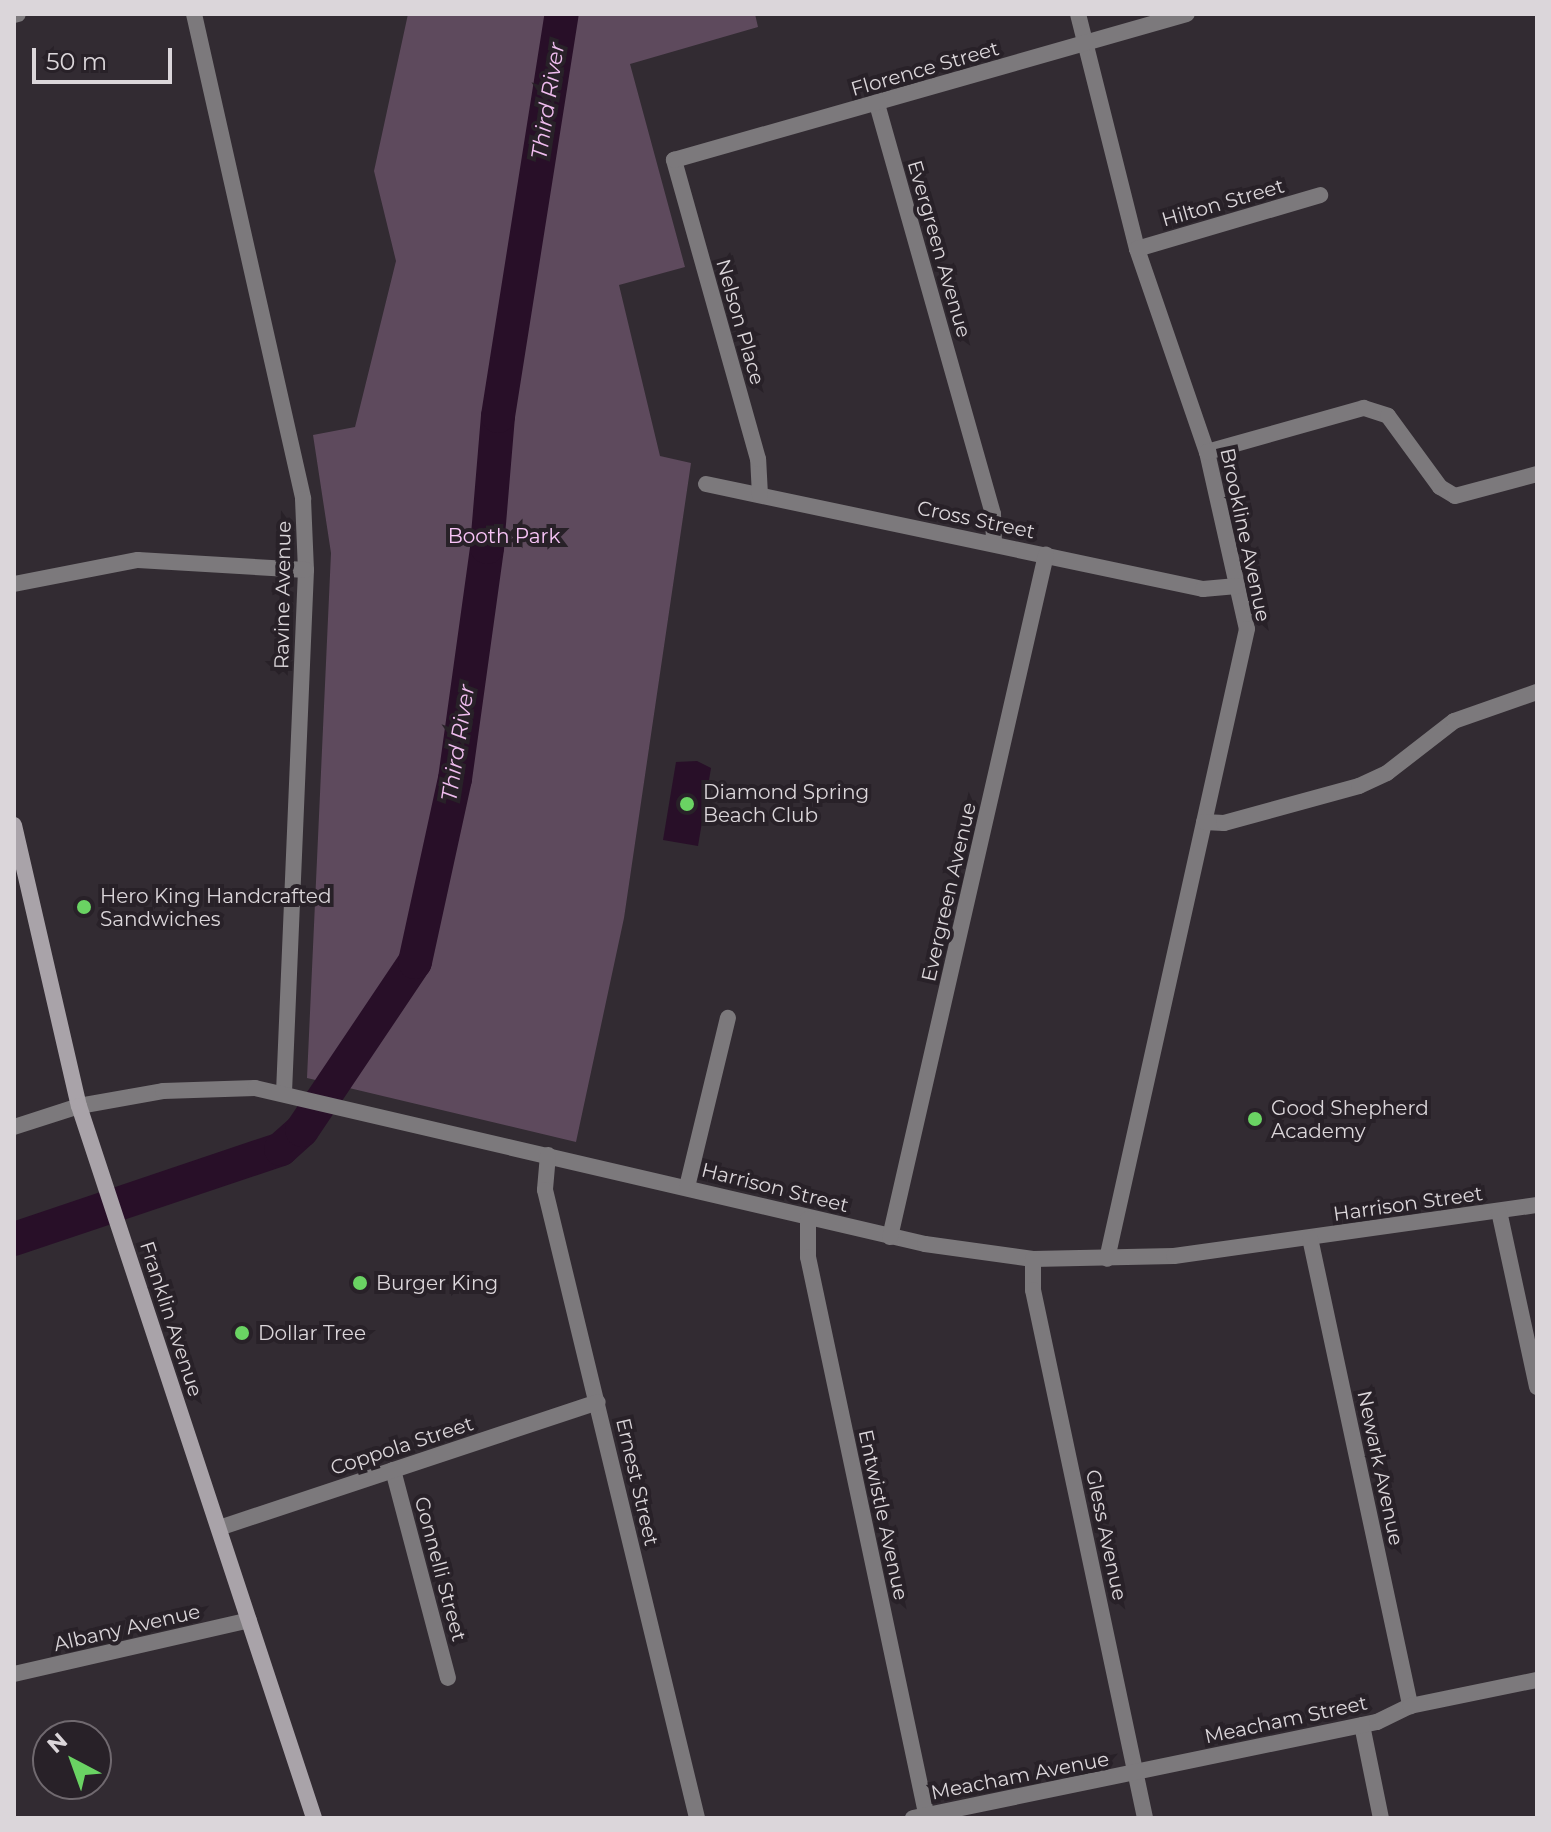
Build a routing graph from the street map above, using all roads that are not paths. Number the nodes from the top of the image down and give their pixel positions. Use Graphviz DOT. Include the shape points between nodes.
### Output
graph roads {
  1 [pos="194,14"];
  2 [pos="1078,14"];
  3 [pos="1187,14"];
  4 [pos="1085,43"];
  5 [pos="877,104"];
  6 [pos="674,160"];
  7 [pos="1320,195"];
  8 [pos="1137,249"];
  9 [pos="1207,452"];
  10 [pos="1537,474"];
  11 [pos="706,484"];
  12 [pos="760,495"];
  13 [pos="994,544"];
  14 [pos="1046,555"];
  15 [pos="306,570"];
  16 [pos="14,584"];
  17 [pos="1237,586"];
  18 [pos="1537,692"];
  19 [pos="1204,822"];
  20 [pos="14,825"];
  21 [pos="17,853"];
  22 [pos="728,1018"];
  23 [pos="289,1093"];
  24 [pos="79,1106"];
  25 [pos="14,1127"];
  26 [pos="548,1155"];
  27 [pos="687,1187"];
  28 [pos="1537,1205"];
  29 [pos="1499,1211"];
  30 [pos="808,1219"];
  31 [pos="890,1237"];
  32 [pos="1310,1238"];
  33 [pos="1033,1259"];
  34 [pos="1107,1259"];
  35 [pos="1537,1387"];
  36 [pos="598,1402"];
  37 [pos="393,1470"];
  38 [pos="219,1528"];
  39 [pos="249,1620"];
  40 [pos="14,1674"];
  41 [pos="448,1678"];
  42 [pos="1537,1680"];
  43 [pos="1410,1706"];
  44 [pos="1362,1725"];
  45 [pos="1135,1773"];
  46 [pos="922,1817"];
  47 [pos="314,1818"];
  48 [pos="697,1818"];
  49 [pos="1145,1818"];
  50 [pos="1381,1818"];
  1 -- 15 [label="street, Ravine Avenue" via="303,499"];
  2 -- 4 [label="street, Brookline Avenue"];
  3 -- 4 [label="street, Florence Street"];
  4 -- 5 [label="street, Florence Street"];
  4 -- 8 [label="street, Brookline Avenue"];
  5 -- 6 [label="street, Florence Street"];
  5 -- 13 [label="street, Evergreen Avenue" via="993,514"];
  6 -- 12 [label="street, Nelson Place" via="758,459"];
  7 -- 8 [label="street, Hilton Street"];
  8 -- 9 [label="street, Brookline Avenue"];
  9 -- 10 [label="street" via="1364,408 1388,416 1440,487 1455,496"];
  9 -- 17 [label="street, Brookline Avenue"];
  11 -- 12 [label="street, Cross Street"];
  12 -- 13 [label="street, Cross Street"];
  13 -- 14 [label="street, Cross Street"];
  14 -- 17 [label="street, Cross Street" via="1203,589"];
  14 -- 31 [label="street, Evergreen Avenue"];
  15 -- 16 [label="street" via="138,560"];
  15 -- 23 [label="street, Ravine Avenue"];
  17 -- 19 [label="street, Brookline Avenue" via="1246,641"];
  18 -- 19 [label="street" via="1454,721 1387,773 1359,786 1224,823"];
  19 -- 34 [label="street, Brookline Avenue"];
  20 -- 21 [label="main road, Franklin Avenue"];
  21 -- 24 [label="main road, Franklin Avenue"];
  22 -- 27 [label="street"];
  23 -- 24 [label="street, Harrison Street" via="187,1087"];
  23 -- 26 [label="street, Harrison Street"];
  24 -- 25 [label="street, Harrison Street"];
  24 -- 38 [label="main road, Franklin Avenue"];
  26 -- 27 [label="street, Harrison Street"];
  26 -- 36 [label="street, Ernest Street" via="545,1190"];
  27 -- 30 [label="street, Harrison Street"];
  28 -- 29 [label="street, Harrison Street"];
  29 -- 32 [label="street, Harrison Street"];
  29 -- 35 [label="street"];
  30 -- 31 [label="street, Harrison Street"];
  30 -- 46 [label="street, Entwistle Avenue" via="808,1257"];
  31 -- 33 [label="street, Harrison Street"];
  32 -- 34 [label="street, Harrison Street"];
  32 -- 43 [label="street, Newark Avenue"];
  33 -- 34 [label="street, Harrison Street"];
  33 -- 45 [label="street, Gless Avenue" via="1033,1290"];
  36 -- 37 [label="street, Coppola Street"];
  36 -- 48 [label="street, Ernest Street"];
  37 -- 38 [label="street, Coppola Street"];
  37 -- 41 [label="street, Gonnelli Street"];
  38 -- 39 [label="main road, Franklin Avenue"];
  39 -- 40 [label="street, Albany Avenue"];
  39 -- 47 [label="main road, Franklin Avenue"];
  42 -- 43 [label="street, Meacham Street"];
  43 -- 44 [label="street, Meacham Street"];
  44 -- 45 [label="street, Meacham Street"];
  44 -- 50 [label="street"];
  45 -- 46 [label="street, Meacham Avenue"];
  45 -- 49 [label="street, Gless Avenue"];
}
